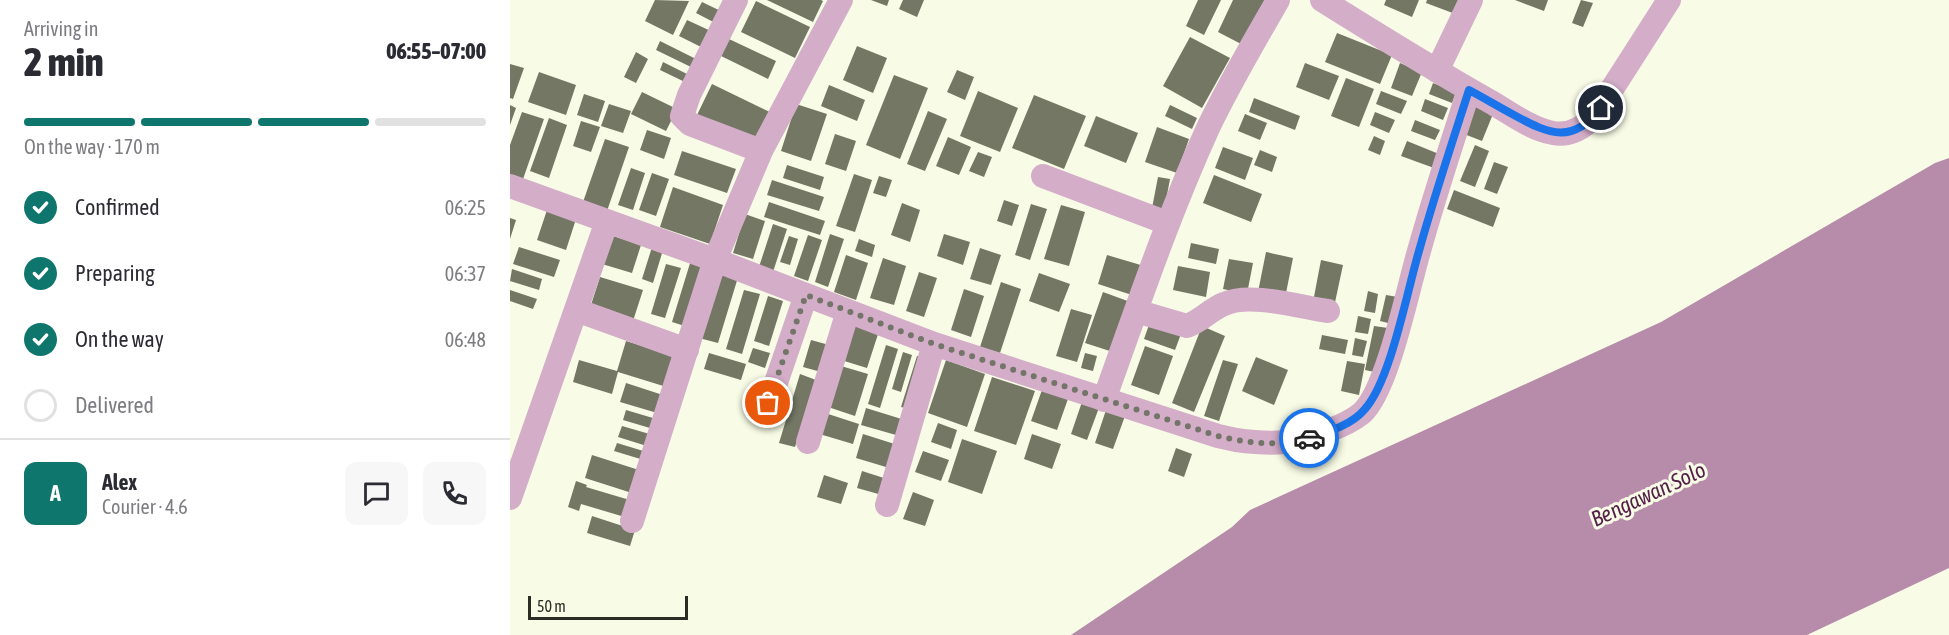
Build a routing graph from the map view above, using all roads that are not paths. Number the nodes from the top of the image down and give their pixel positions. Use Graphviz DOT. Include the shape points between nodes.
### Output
graph roads {
  1 [pos="736,0"];
  2 [pos="841,0"];
  3 [pos="1278,0"];
  4 [pos="1323,0"];
  5 [pos="1471,0"];
  6 [pos="1669,0"];
  7 [pos="1437,71"];
  8 [pos="1469,90"];
  9 [pos="761,151"];
  10 [pos="1043,176"];
  11 [pos="510,186"];
  12 [pos="606,221"];
  13 [pos="1167,223"];
  14 [pos="715,260"];
  15 [pos="806,295"];
  16 [pos="576,310"];
  17 [pos="849,311"];
  18 [pos="1136,311"];
  19 [pos="1328,312"];
  20 [pos="934,344"];
  21 [pos="687,350"];
  22 [pos="1104,400"];
  23 [pos="768,403"];
  24 [pos="808,442"];
  25 [pos="510,498"];
  26 [pos="887,505"];
  27 [pos="632,521"];
  1 -- 9 [label="street" via="682,116 690,124"];
  2 -- 9 [label="street"];
  3 -- 13 [label="street" via="1230,83"];
  4 -- 7 [label="street"];
  5 -- 7 [label="street"];
  6 -- 8 [label="street" via="1601,108 1578,129 1563,133 1546,131"];
  7 -- 8 [label="street"];
  8 -- 22 [label="street" via="1390,355 1374,397 1363,412 1345,424 1295,442 1253,443"];
  9 -- 14 [label="street"];
  10 -- 13 [label="street"];
  11 -- 12 [label="street"];
  12 -- 14 [label="street"];
  12 -- 16 [label="street"];
  13 -- 18 [label="street"];
  14 -- 15 [label="street"];
  14 -- 21 [label="street"];
  15 -- 17 [label="street"];
  15 -- 23 [label="street"];
  16 -- 21 [label="street"];
  16 -- 25 [label="street"];
  17 -- 20 [label="street"];
  17 -- 24 [label="street"];
  18 -- 19 [label="street" via="1187,326 1233,301 1258,300"];
  18 -- 22 [label="street"];
  20 -- 22 [label="street"];
  20 -- 26 [label="street"];
  21 -- 27 [label="street"];
}
